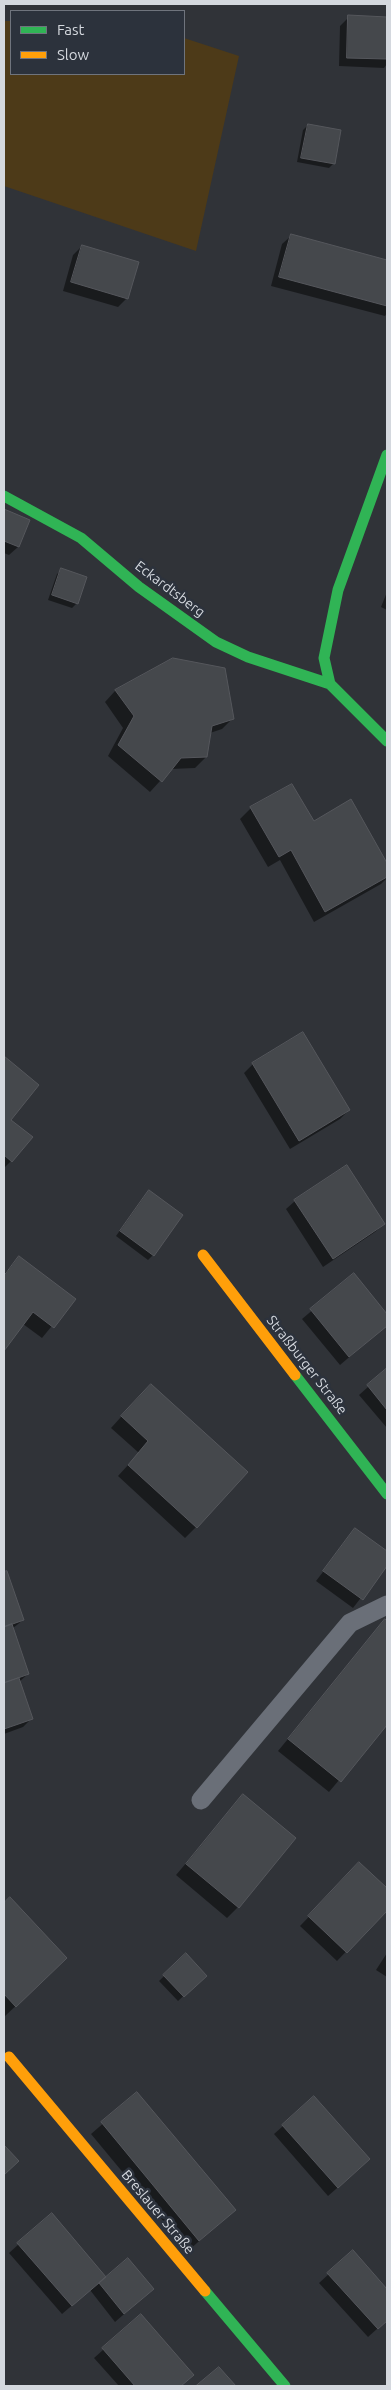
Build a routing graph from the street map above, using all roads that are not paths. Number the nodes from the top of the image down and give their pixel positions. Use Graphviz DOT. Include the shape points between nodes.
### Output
graph roads {
  1 [pos="387,455"];
  2 [pos="4,496"];
  3 [pos="330,684"];
  4 [pos="387,741"];
  5 [pos="203,1255"];
  6 [pos="387,1494"];
  7 [pos="387,1605"];
  8 [pos="201,1800"];
  9 [pos="9,2057"];
  10 [pos="285,2386"];
  1 -- 3 [label="street" via="338,590 324,658"];
  2 -- 3 [label="street, Eckardtsberg" via="81,538 139,587 216,642 248,658"];
  3 -- 4 [label="street, Eckardtsberg"];
  5 -- 6 [label="street, Straßburger Straße"];
  7 -- 8 [label="lane" via="350,1623"];
  9 -- 10 [label="street, Breslauer Straße"];
}
